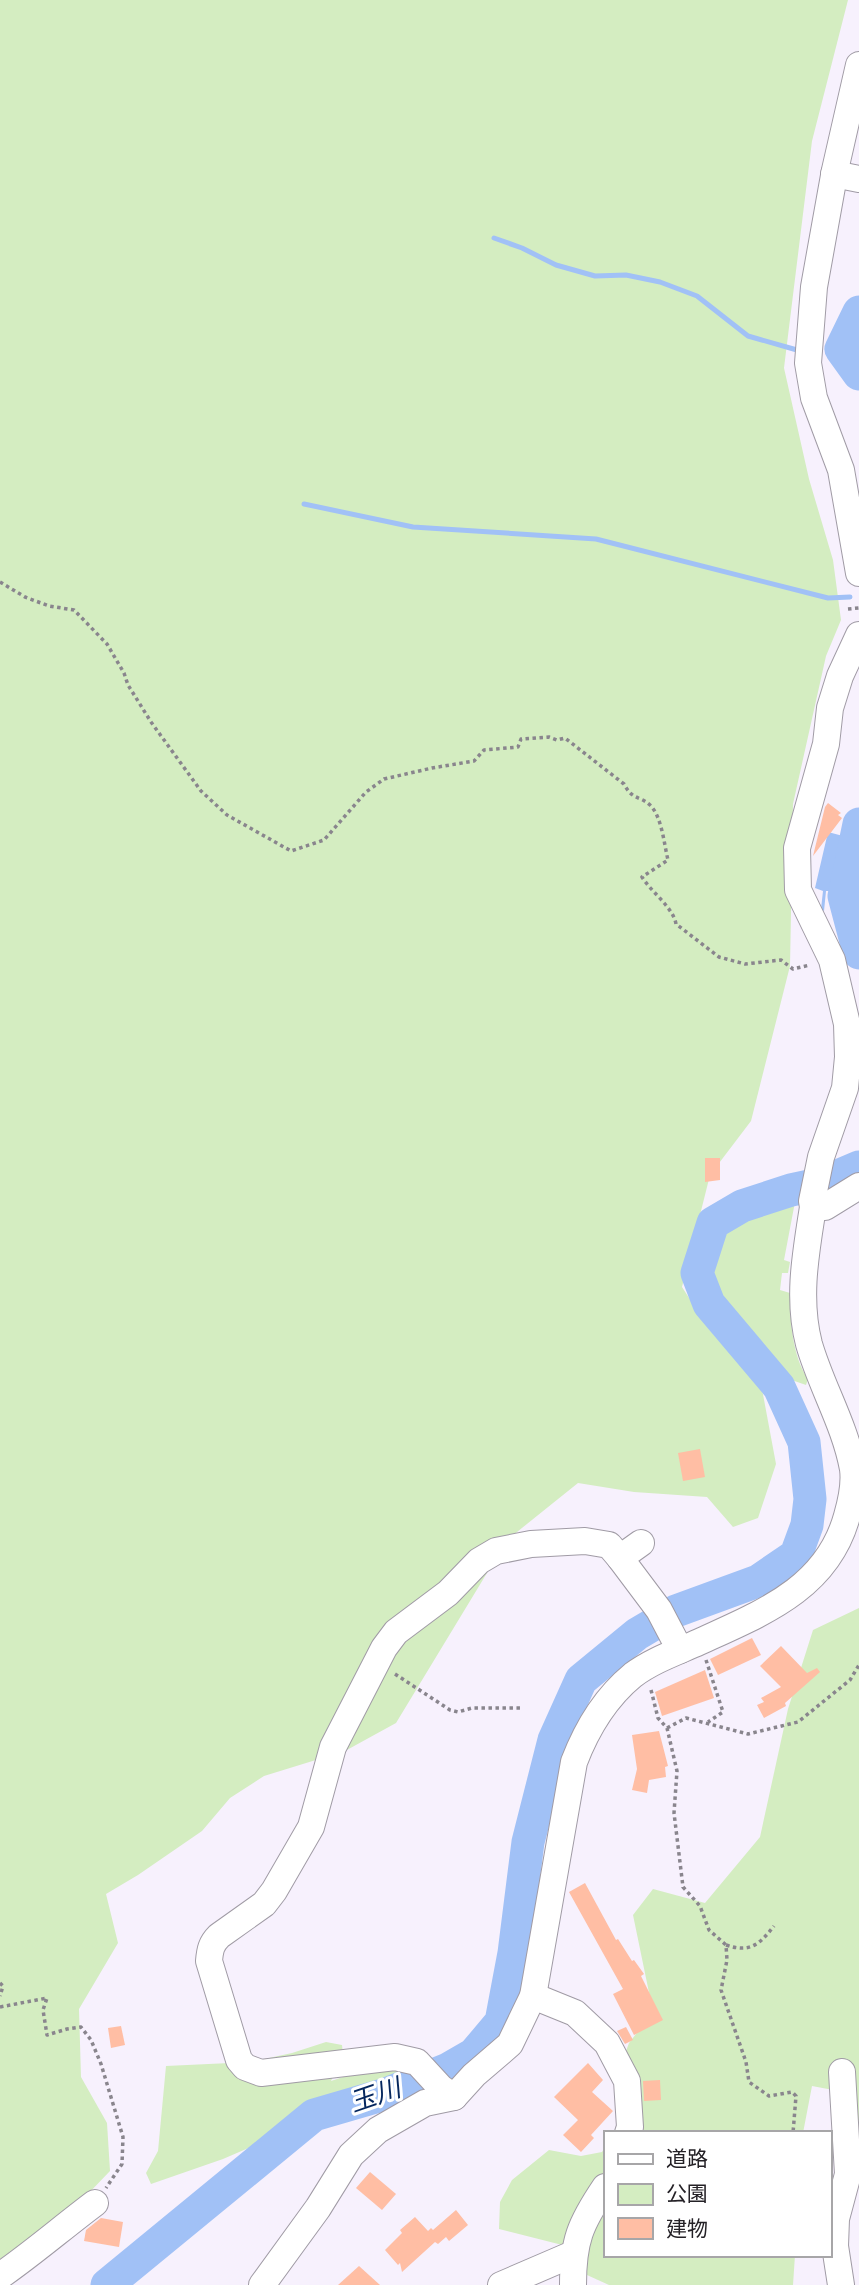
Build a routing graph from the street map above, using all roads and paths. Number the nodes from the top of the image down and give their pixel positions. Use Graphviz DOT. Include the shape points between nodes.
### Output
graph roads {
  1 [pos="859,65"];
  2 [pos="846,177"];
  3 [pos="859,573"];
  4 [pos="0,582"];
  5 [pos="859,608"];
  6 [pos="848,609"];
  7 [pos="859,635"];
  8 [pos="793,969"];
  9 [pos="859,1186"];
  10 [pos="812,1204"];
  11 [pos="690,1646"];
  12 [pos="377,1661"];
  13 [pos="859,1665"];
  14 [pos="645,1667"];
  15 [pos="522,1708"];
  16 [pos="708,1722"];
  17 [pos="667,1728"];
  18 [pos="774,1926"];
  19 [pos="726,1945"];
  20 [pos="0,1983"];
  21 [pos="0,1996"];
  22 [pos="533,1996"];
  23 [pos="0,2007"];
  24 [pos="842,2072"];
  25 [pos="447,2093"];
  26 [pos="629,2131"];
  27 [pos="793,2131"];
  28 [pos="604,2189"];
  29 [pos="95,2203"];
  30 [pos="573,2253"];
  31 [pos="0,2276"];
  32 [pos="262,2285"];
  33 [pos="501,2285"];
  34 [pos="573,2285"];
  35 [pos="841,2285"];
  1 -- 2 [label="street"];
  2 -- 3 [label="street" via="814,287 808,363 814,398 841,470"];
  4 -- 8 [label="path" via="25,597 74,610 107,643 150,722 201,791 227,815 291,851 324,840 366,792 384,779 474,761 484,750 518,747 521,739 565,738 655,813 668,860 642,877 676,925 719,957 745,964 781,960"];
  5 -- 6 [label="path"];
  7 -- 10 [label="street" via="830,708 826,744 797,848 798,890 832,960 847,1024 845,1088 821,1157"];
  9 -- 10 [label="street" via="825,1207"];
  10 -- 11 [label="street" via="794,1280 809,1343 853,1471 846,1520 819,1572 789,1597"];
  11 -- 12 [label="street" via="662,1617 631,1550 585,1541 531,1544 488,1555 396,1632"];
  11 -- 14 [label="street"];
  11 -- 16 [label="path" via="723,1712"];
  12 -- 15 [label="path" via="450,1710"];
  12 -- 25 [label="street" via="333,1747 311,1827 274,1891 264,1904 213,1942 209,1961 245,2067 261,2073 396,2057 417,2062"];
  13 -- 16 [label="path" via="850,1680 798,1722 748,1734"];
  14 -- 17 [label="path" via="658,1718"];
  14 -- 22 [label="street" via="612,1694 585,1734 574,1762"];
  16 -- 17 [label="path" via="686,1718"];
  17 -- 19 [label="path" via="677,1771 674,1814 683,1887 700,1906 709,1930"];
  18 -- 19 [label="path" via="754,1947"];
  19 -- 27 [label="path" via="721,1990 749,2082 769,2096 792,2092 796,2096"];
  20 -- 21 [label="path"];
  22 -- 25 [label="street" via="510,2044"];
  22 -- 26 [label="street" via="575,2013 607,2043 627,2081"];
  23 -- 29 [label="path" via="47,1998 43,2010 47,2035 82,2028 92,2040 123,2137 122,2164"];
  24 -- 35 [label="street" via="848,2174 836,2219"];
  25 -- 32 [label="street" via="378,2130 351,2155"];
  28 -- 30 [label="street" via="586,2215"];
  29 -- 31 [label="street"];
  30 -- 33 [label="street"];
  30 -- 34 [label="street"];
}
